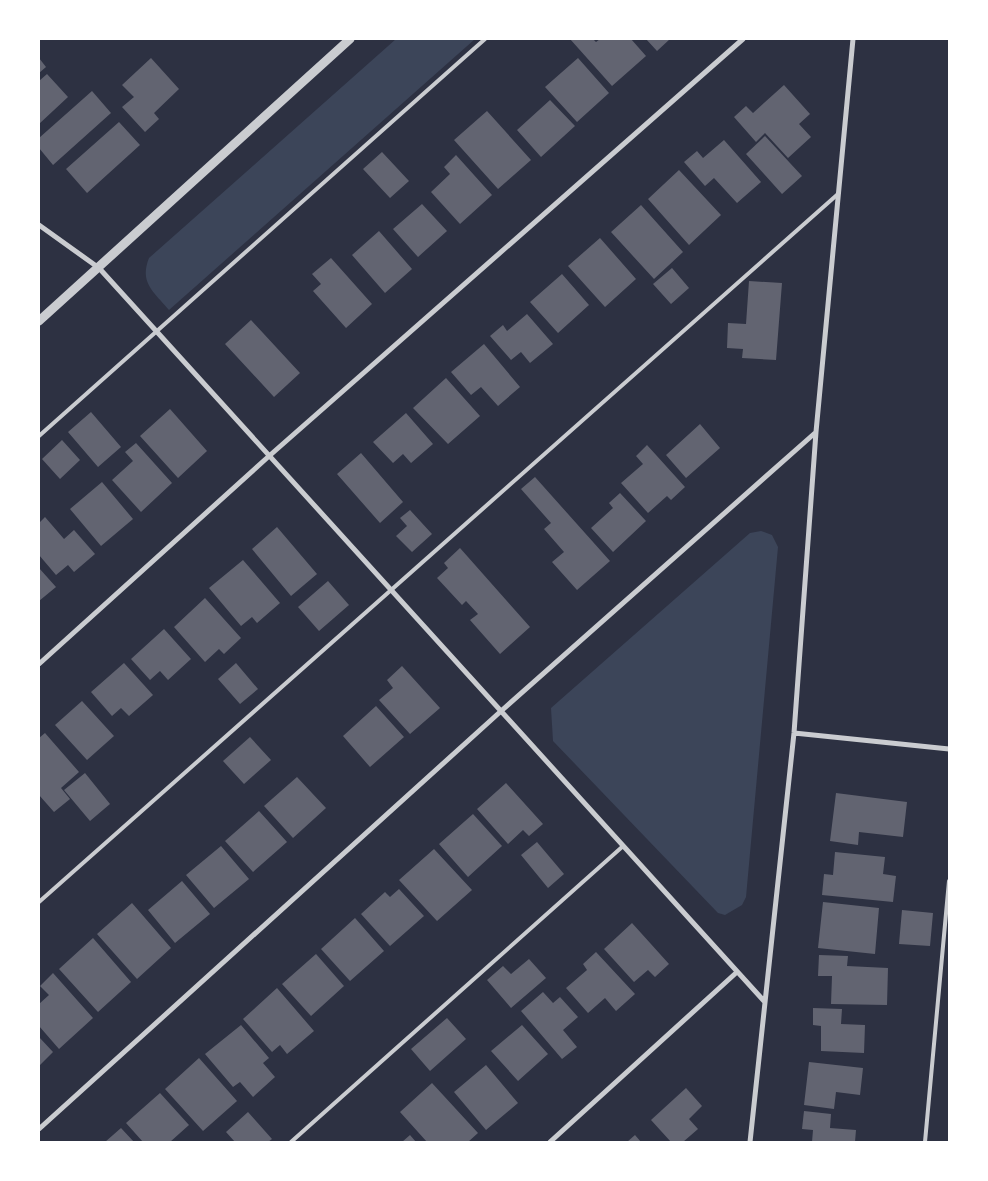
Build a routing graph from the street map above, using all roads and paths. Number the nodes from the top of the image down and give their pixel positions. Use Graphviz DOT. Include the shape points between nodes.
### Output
graph roads {
  1 [pos="350,39"];
  2 [pos="485,39"];
  3 [pos="743,39"];
  4 [pos="853,39"];
  5 [pos="838,194"];
  6 [pos="39,225"];
  7 [pos="99,268"];
  8 [pos="39,321"];
  9 [pos="156,331"];
  10 [pos="816,432"];
  11 [pos="39,436"];
  12 [pos="268,457"];
  13 [pos="390,591"];
  14 [pos="39,664"];
  15 [pos="500,712"];
  16 [pos="794,733"];
  17 [pos="949,749"];
  18 [pos="622,846"];
  19 [pos="949,881"];
  20 [pos="39,902"];
  21 [pos="737,972"];
  22 [pos="764,1001"];
  23 [pos="39,1129"];
  24 [pos="291,1142"];
  25 [pos="550,1142"];
  26 [pos="750,1142"];
  27 [pos="925,1142"];
  1 -- 7 [label="street"];
  2 -- 9 [label="lane"];
  3 -- 12 [label="street"];
  4 -- 5 [label="street"];
  5 -- 10 [label="street"];
  5 -- 13 [label="lane"];
  6 -- 7 [label="street"];
  7 -- 8 [label="street"];
  7 -- 9 [label="street"];
  9 -- 11 [label="lane"];
  9 -- 12 [label="street"];
  10 -- 15 [label="street"];
  10 -- 16 [label="street"];
  12 -- 13 [label="street"];
  12 -- 14 [label="street"];
  13 -- 15 [label="street"];
  13 -- 20 [label="lane"];
  15 -- 18 [label="street"];
  15 -- 23 [label="street"];
  16 -- 17 [label="street"];
  16 -- 22 [label="street"];
  18 -- 21 [label="street"];
  18 -- 24 [label="lane"];
  19 -- 27 [label="lane"];
  21 -- 22 [label="street"];
  21 -- 25 [label="street"];
  22 -- 26 [label="street"];
}
